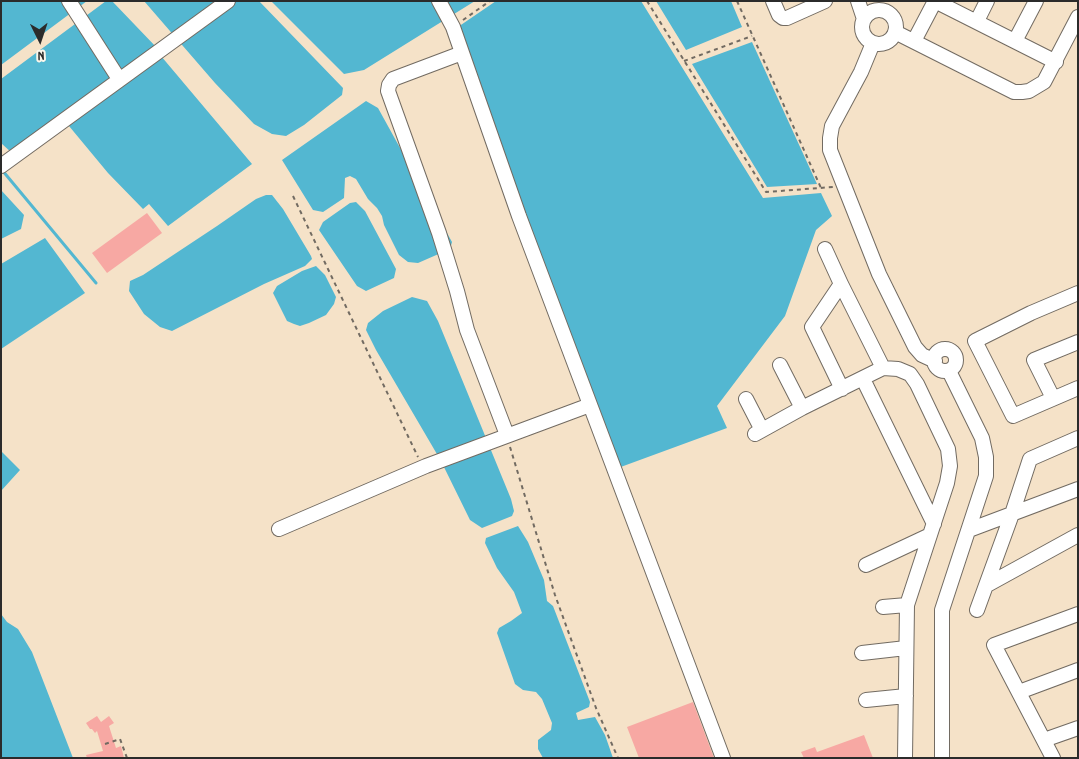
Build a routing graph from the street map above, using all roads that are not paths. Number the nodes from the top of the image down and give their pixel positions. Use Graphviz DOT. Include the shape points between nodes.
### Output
graph roads {
  1 [pos="69,1"];
  2 [pos="228,1"];
  3 [pos="439,1"];
  4 [pos="773,1"];
  5 [pos="825,1"];
  6 [pos="858,1"];
  7 [pos="935,1"];
  8 [pos="987,1"];
  9 [pos="1036,1"];
  10 [pos="1078,17"];
  11 [pos="864,18"];
  12 [pos="977,22"];
  13 [pos="895,32"];
  14 [pos="914,41"];
  15 [pos="1015,41"];
  16 [pos="873,43"];
  17 [pos="462,53"];
  18 [pos="1056,62"];
  19 [pos="119,79"];
  20 [pos="1,166"];
  21 [pos="825,249"];
  22 [pos="841,284"];
  23 [pos="1078,293"];
  24 [pos="1078,342"];
  25 [pos="780,365"];
  26 [pos="883,368"];
  27 [pos="863,379"];
  28 [pos="1078,388"];
  29 [pos="842,389"];
  30 [pos="1053,398"];
  31 [pos="746,399"];
  32 [pos="590,405"];
  33 [pos="802,408"];
  34 [pos="507,435"];
  35 [pos="1078,438"];
  36 [pos="1078,489"];
  37 [pos="1012,514"];
  38 [pos="932,529"];
  39 [pos="279,530"];
  40 [pos="969,530"];
  41 [pos="1078,536"];
  42 [pos="866,565"];
  43 [pos="987,585"];
  44 [pos="907,605"];
  45 [pos="883,607"];
  46 [pos="977,610"];
  47 [pos="1078,614"];
  48 [pos="906,648"];
  49 [pos="862,653"];
  50 [pos="1078,670"];
  51 [pos="1019,692"];
  52 [pos="906,696"];
  53 [pos="866,700"];
  54 [pos="1078,728"];
  55 [pos="1044,740"];
  56 [pos="723,758"];
  57 [pos="905,758"];
  58 [pos="942,758"];
  59 [pos="1054,758"];
  1 -- 19 [label="street"];
  2 -- 19 [label="street"];
  3 -- 17 [label="street" via="453,26"];
  4 -- 5 [label="street" via="779,15 787,18"];
  6 -- 11 [label="street"];
  7 -- 12 [label="street"];
  7 -- 14 [label="street"];
  8 -- 12 [label="street"];
  9 -- 15 [label="street"];
  10 -- 18 [label="street"];
  11 -- 13 [label="street" via="877,10 888,13 895,21"];
  11 -- 16 [label="street" via="862,31"];
  12 -- 15 [label="street"];
  13 -- 14 [label="street"];
  13 -- 16 [label="street" via="884,44"];
  14 -- 18 [label="street" via="1014,92 1029,91 1044,82"];
  15 -- 18 [label="street"];
  16 -- 40 [label="street" via="832,126 830,150 872,260 915,347 922,355 935,361 938,368 949,371 982,438 986,476"];
  17 -- 32 [label="street"];
  17 -- 34 [label="street" via="393,79 388,85 388,92 439,233 467,330"];
  19 -- 20 [label="street"];
  21 -- 22 [label="street"];
  22 -- 26 [label="street"];
  22 -- 29 [label="street" via="812,327"];
  23 -- 30 [label="street" via="975,341 1013,416"];
  24 -- 30 [label="street" via="1034,360"];
  25 -- 33 [label="street"];
  26 -- 27 [label="street"];
  26 -- 38 [label="street" via="910,374 948,449 947,483"];
  27 -- 29 [label="street"];
  27 -- 38 [label="street"];
  28 -- 30 [label="street"];
  29 -- 33 [label="street"];
  31 -- 33 [label="street" via="758,432"];
  32 -- 34 [label="street"];
  32 -- 56 [label="street"];
  34 -- 39 [label="street" via="426,466"];
  35 -- 37 [label="street" via="1030,459"];
  36 -- 37 [label="street"];
  37 -- 40 [label="street"];
  37 -- 43 [label="street"];
  38 -- 42 [label="street"];
  38 -- 44 [label="street"];
  40 -- 58 [label="street" via="942,610"];
  41 -- 43 [label="street"];
  43 -- 46 [label="street"];
  44 -- 45 [label="street"];
  44 -- 48 [label="street"];
  47 -- 51 [label="street" via="994,645"];
  48 -- 49 [label="street"];
  48 -- 52 [label="street"];
  50 -- 51 [label="street"];
  51 -- 55 [label="street"];
  52 -- 53 [label="street"];
  52 -- 57 [label="street"];
  54 -- 55 [label="street"];
  55 -- 59 [label="street"];
}
